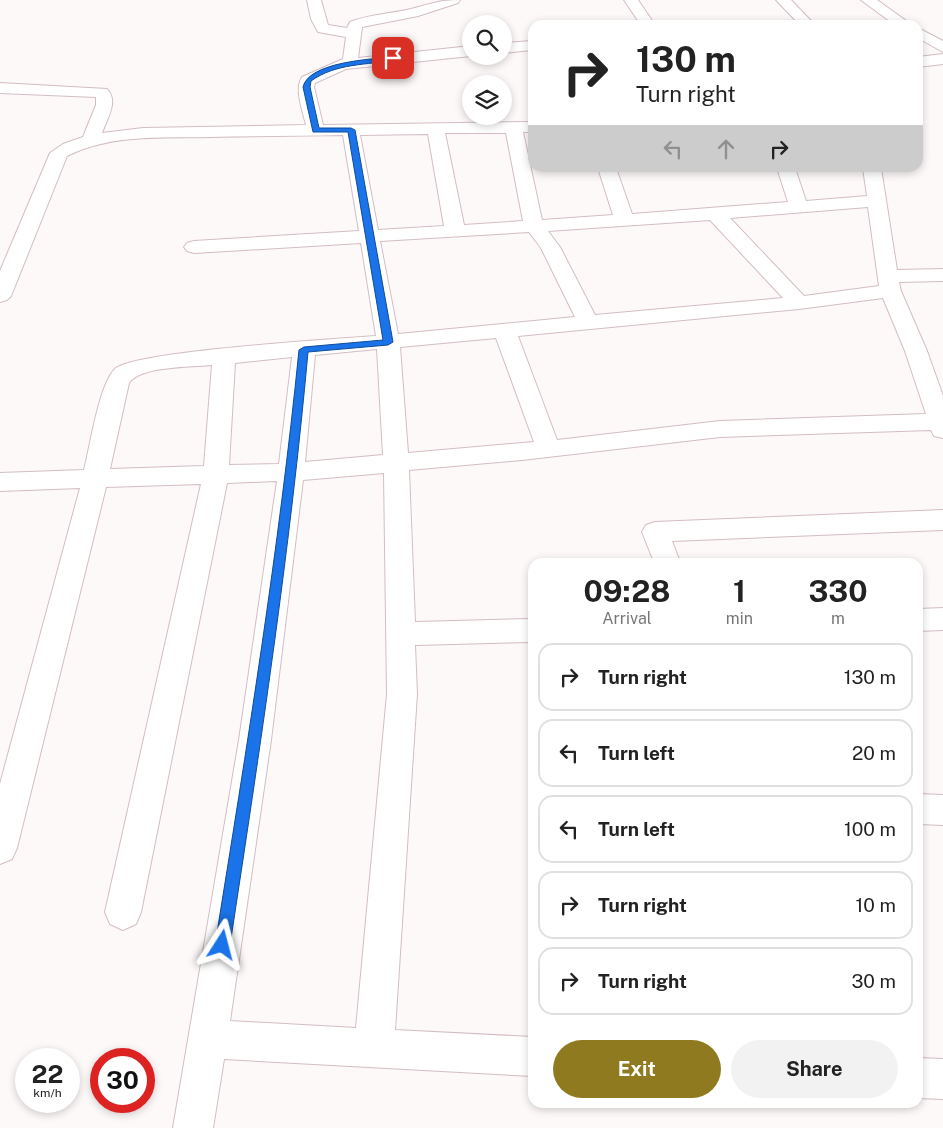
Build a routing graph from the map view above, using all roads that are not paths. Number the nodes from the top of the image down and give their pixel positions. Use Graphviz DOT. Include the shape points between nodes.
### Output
graph roads {
  1 [pos="314,0"];
  2 [pos="453,0"];
  3 [pos="631,0"];
  4 [pos="782,0"];
  5 [pos="868,0"];
  6 [pos="645,20"];
  7 [pos="803,20"];
  8 [pos="898,20"];
  9 [pos="353,33"];
  10 [pos="923,35"];
  11 [pos="528,46"];
  12 [pos="512,47"];
  13 [pos="943,48"];
  14 [pos="462,52"];
  15 [pos="943,59"];
  16 [pos="923,61"];
  17 [pos="345,64"];
  18 [pos="0,88"];
  19 [pos="514,128"];
  20 [pos="528,128"];
  21 [pos="436,129"];
  22 [pos="351,130"];
  23 [pos="316,131"];
  24 [pos="91,139"];
  25 [pos="608,172"];
  26 [pos="787,172"];
  27 [pos="873,172"];
  28 [pos="877,201"];
  29 [pos="799,207"];
  30 [pos="715,214"];
  31 [pos="624,220"];
  32 [pos="534,226"];
  33 [pos="455,231"];
  34 [pos="369,236"];
  35 [pos="194,248"];
  36 [pos="943,275"];
  37 [pos="889,284"];
  38 [pos="0,296"];
  39 [pos="799,303"];
  40 [pos="590,324"];
  41 [pos="505,332"];
  42 [pos="388,342"];
  43 [pos="304,350"];
  44 [pos="224,357"];
  45 [pos="941,426"];
  46 [pos="548,448"];
  47 [pos="396,463"];
  48 [pos="292,472"];
  49 [pos="216,475"];
  50 [pos="95,479"];
  51 [pos="0,482"];
  52 [pos="943,520"];
  53 [pos="665,558"];
  54 [pos="943,619"];
  55 [pos="923,620"];
  56 [pos="528,631"];
  57 [pos="401,634"];
  58 [pos="923,809"];
  59 [pos="943,810"];
  60 [pos="0,848"];
  61 [pos="123,912"];
  62 [pos="208,1039"];
  63 [pos="374,1049"];
  64 [pos="528,1057"];
  65 [pos="923,1078"];
  66 [pos="943,1079"];
  67 [pos="193,1128"];
  1 -- 9 [label="street" via="319,26 323,30"];
  2 -- 9 [label="street" via="413,13 359,23"];
  3 -- 6 [label="street"];
  4 -- 7 [label="street"];
  5 -- 8 [label="street"];
  9 -- 17 [label="street" via="352,55"];
  10 -- 13 [label="street"];
  11 -- 12 [label="street"];
  14 -- 17 [label="street"];
  15 -- 16 [label="street"];
  17 -- 23 [label="street" via="308,80 306,87"];
  18 -- 24 [label="street" via="101,92 104,105"];
  19 -- 20 [label="street"];
  19 -- 21 [label="street"];
  19 -- 32 [label="street"];
  21 -- 22 [label="street"];
  21 -- 33 [label="street"];
  22 -- 23 [label="street"];
  22 -- 34 [label="street"];
  23 -- 24 [label="street" via="144,133"];
  24 -- 38 [label="street" via="59,153"];
  25 -- 31 [label="street"];
  26 -- 29 [label="street"];
  27 -- 28 [label="street"];
  28 -- 29 [label="street"];
  28 -- 37 [label="street"];
  29 -- 30 [label="street"];
  30 -- 31 [label="street"];
  30 -- 39 [label="street"];
  31 -- 32 [label="street"];
  32 -- 33 [label="street"];
  32 -- 40 [label="street" via="550,247"];
  33 -- 34 [label="street"];
  34 -- 35 [label="street"];
  34 -- 42 [label="street"];
  36 -- 37 [label="street"];
  37 -- 39 [label="street"];
  37 -- 45 [label="street" via="916,350"];
  39 -- 40 [label="street"];
  40 -- 41 [label="street"];
  41 -- 42 [label="street"];
  41 -- 46 [label="street"];
  42 -- 43 [label="street"];
  42 -- 47 [label="street"];
  43 -- 44 [label="street"];
  43 -- 48 [label="street"];
  44 -- 49 [label="street"];
  44 -- 50 [label="street" via="139,366 124,372 117,384"];
  45 -- 46 [label="street" via="720,429"];
  46 -- 47 [label="street"];
  47 -- 48 [label="street"];
  47 -- 57 [label="street"];
  48 -- 49 [label="street"];
  48 -- 62 [label="street" via="253,756"];
  49 -- 50 [label="street"];
  49 -- 61 [label="street"];
  50 -- 51 [label="street"];
  50 -- 60 [label="street"];
  52 -- 53 [label="street" via="655,532"];
  54 -- 55 [label="street"];
  56 -- 57 [label="street"];
  57 -- 63 [label="street" via="402,694"];
  58 -- 59 [label="street"];
  62 -- 63 [label="street"];
  62 -- 67 [label="street"];
  63 -- 64 [label="street"];
  65 -- 66 [label="street"];
}
